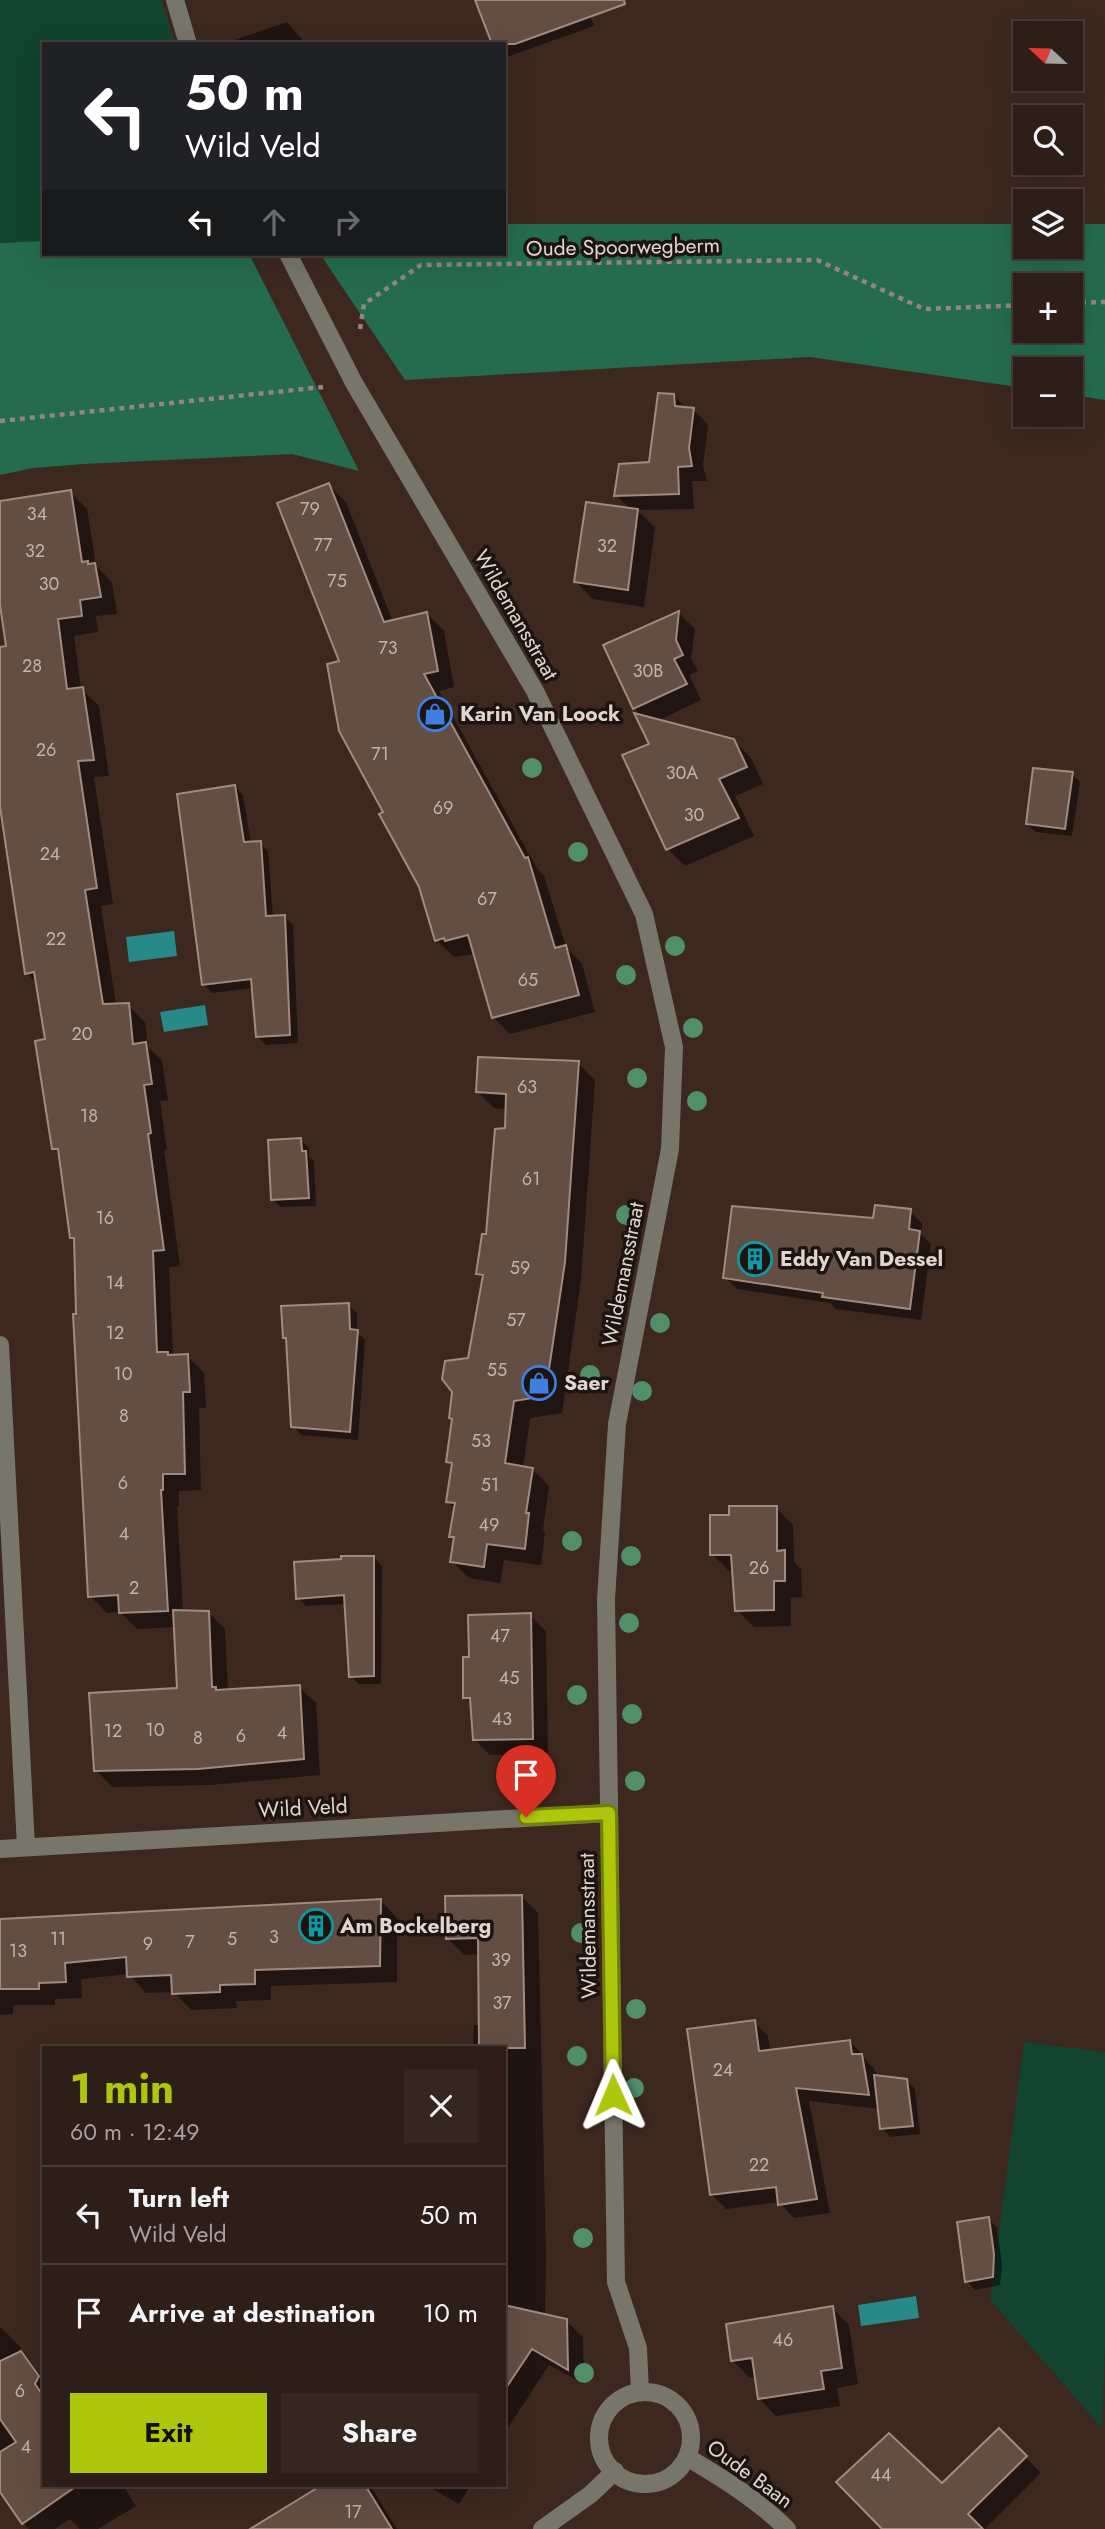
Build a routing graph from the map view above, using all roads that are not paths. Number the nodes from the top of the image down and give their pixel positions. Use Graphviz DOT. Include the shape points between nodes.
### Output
graph roads {
  1 [pos="175,0"];
  2 [pos="187,42"];
  3 [pos="289,256"];
  4 [pos="0,1345"];
  5 [pos="609,1813"];
  6 [pos="26,1847"];
  7 [pos="0,1849"];
  8 [pos="640,2392"];
  9 [pos="687,2457"];
  10 [pos="615,2471"];
  11 [pos="542,2529"];
  12 [pos="787,2529"];
  1 -- 2 [label="street"];
  3 -- 5 [label="street, Wildemansstraat" via="354,383 535,691 644,914 674,1047 670,1150 617,1424 606,1600"];
  4 -- 6 [label="street"];
  5 -- 6 [label="street, Wild Veld"];
  5 -- 8 [label="street, Wildemansstraat" via="616,2282 638,2348"];
  6 -- 7 [label="street, Wild Veld"];
  8 -- 9 [label="street" via="660,2394 686,2416 691,2432"];
  8 -- 10 [label="street" via="623,2397 609,2409 602,2424 602,2454"];
  9 -- 10 [label="street" via="678,2470 656,2482 629,2481"];
  9 -- 12 [label="street, Oude Baan" via="727,2481"];
  10 -- 11 [label="street"];
}
